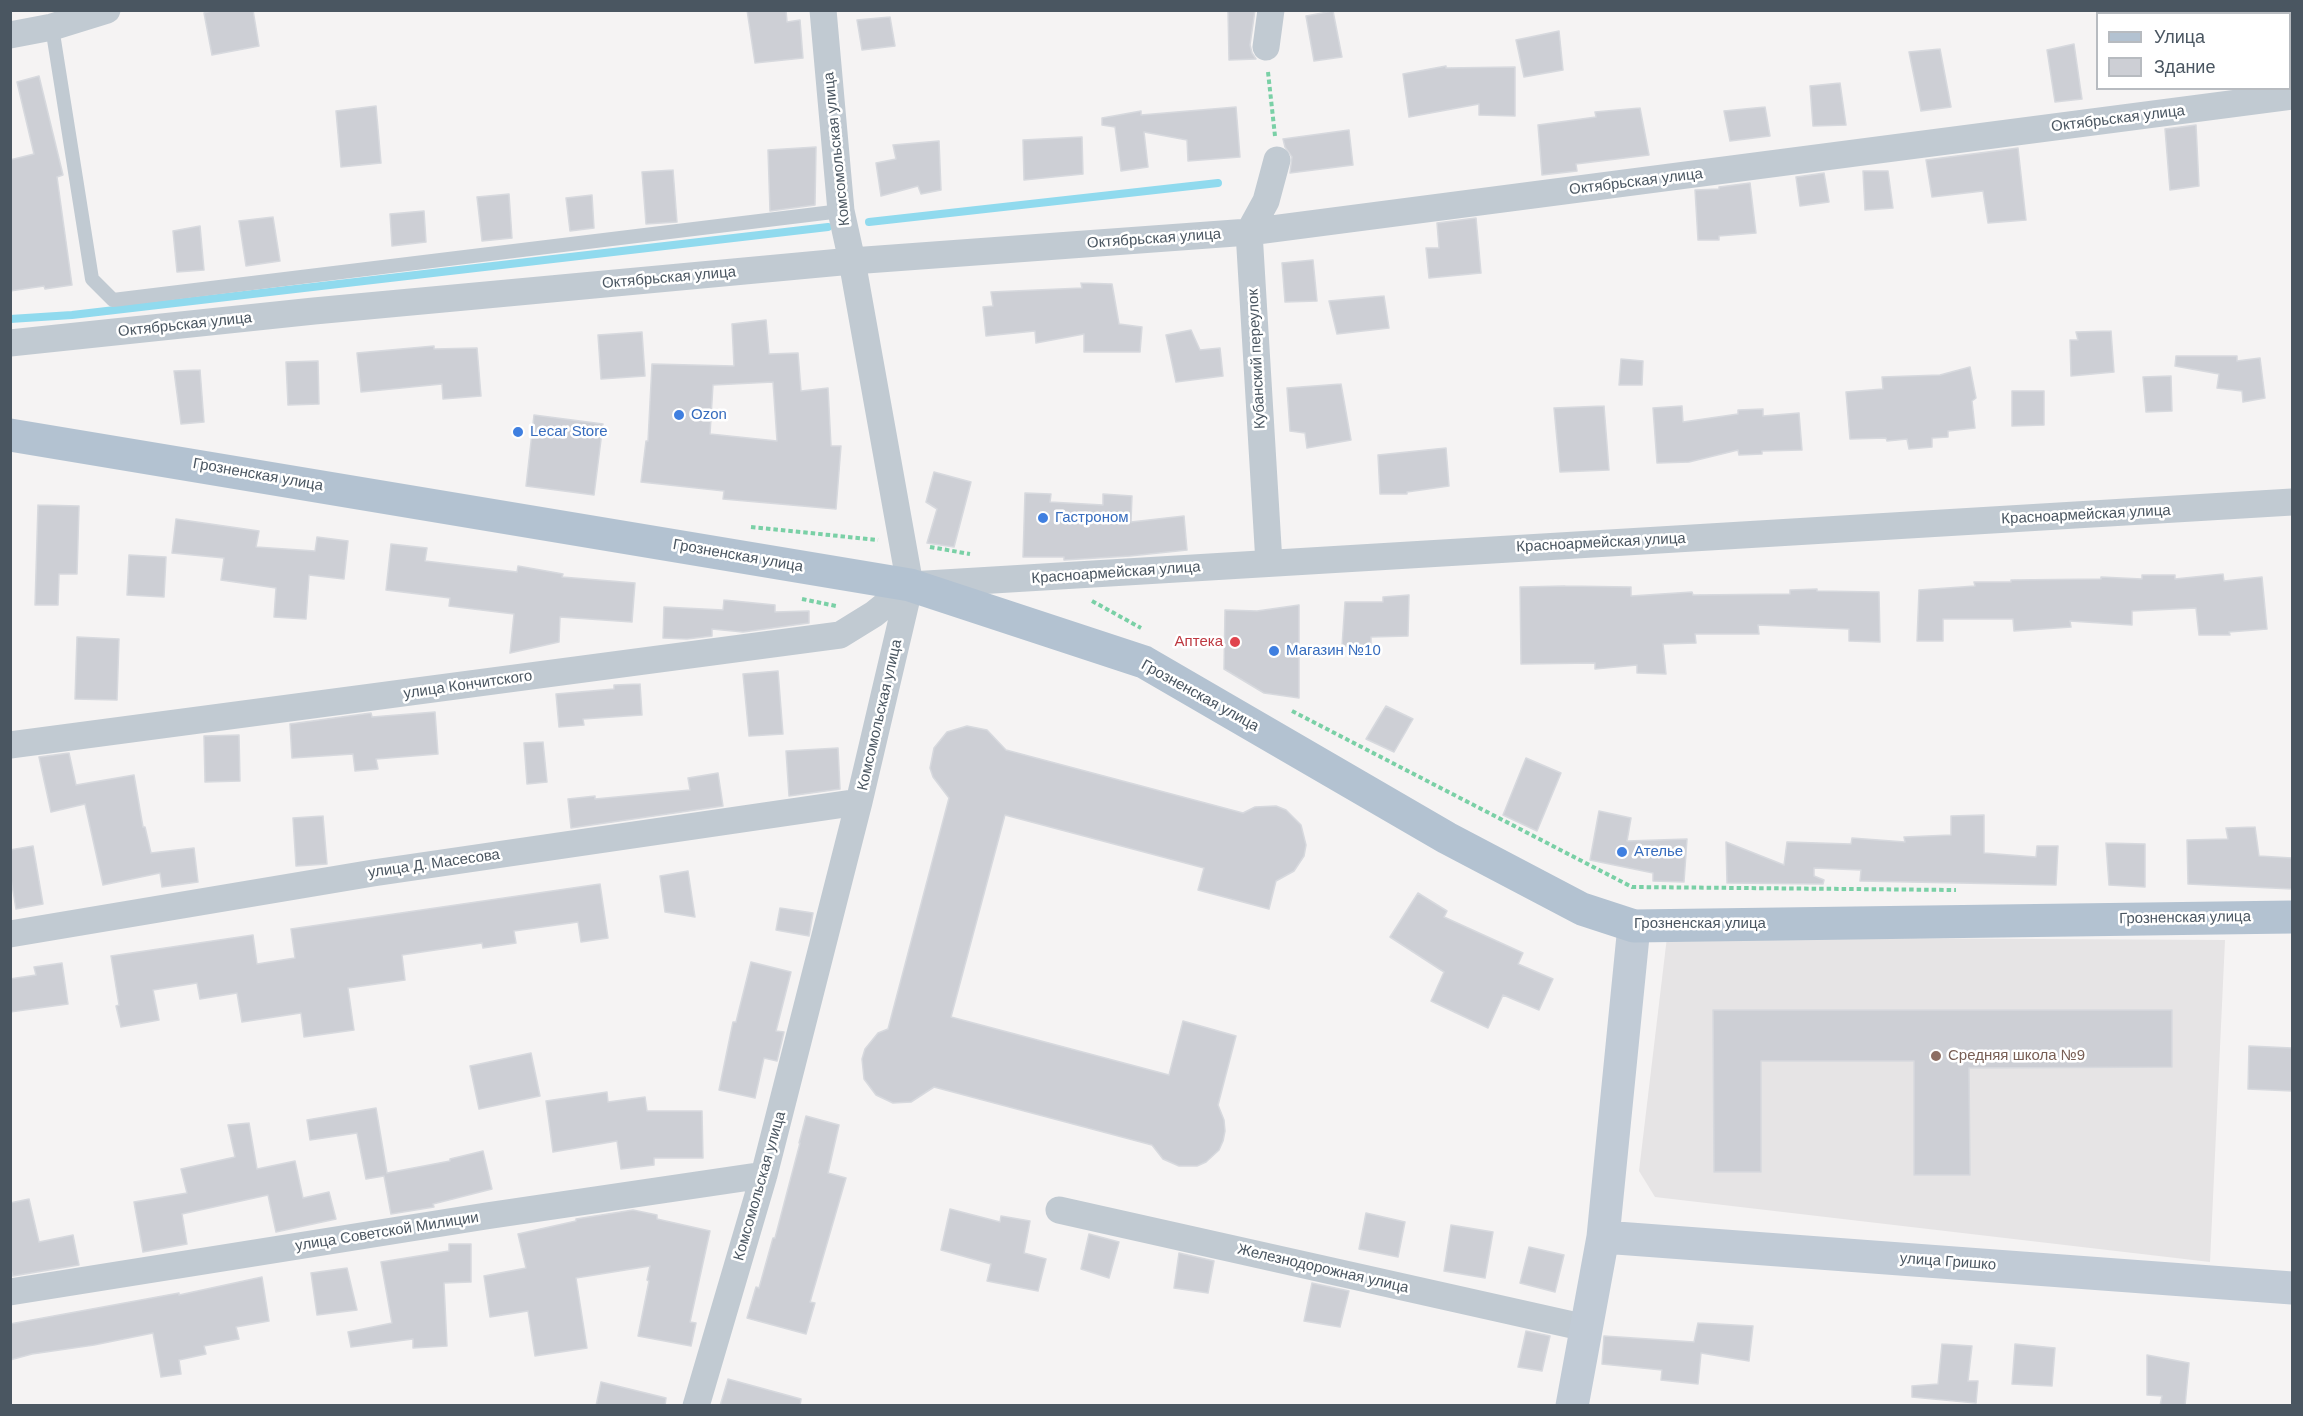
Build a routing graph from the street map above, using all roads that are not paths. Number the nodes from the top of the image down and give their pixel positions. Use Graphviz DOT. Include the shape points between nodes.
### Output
graph roads {
  1 [pos="106,10"];
  2 [pos="822,10"];
  3 [pos="1271,10"];
  4 [pos="52,27"];
  5 [pos="10,35"];
  6 [pos="1266,47"];
  7 [pos="2292,96"];
  8 [pos="1277,160"];
  9 [pos="840,211"];
  10 [pos="1249,232"];
  11 [pos="852,261"];
  12 [pos="10,343"];
  13 [pos="10,435"];
  14 [pos="2292,502"];
  15 [pos="1269,563"];
  16 [pos="910,585"];
  17 [pos="10,745"];
  18 [pos="859,802"];
  19 [pos="2292,917"];
  20 [pos="1634,926"];
  21 [pos="10,934"];
  22 [pos="764,1175"];
  23 [pos="1059,1210"];
  24 [pos="1603,1237"];
  25 [pos="2292,1288"];
  26 [pos="10,1292"];
  27 [pos="1586,1328"];
  28 [pos="696,1406"];
  29 [pos="1572,1406"];
  1 -- 4 [label="street"];
  2 -- 9 [label="street, Комсомольская улица"];
  3 -- 6 [label="street"];
  4 -- 5 [label="street"];
  4 -- 9 [label="lane" via="92,279 113,300"];
  7 -- 10 [label="street, Октябрьская улица"];
  8 -- 10 [label="street" via="1266,201"];
  9 -- 11 [label="street, Комсомольская улица"];
  10 -- 11 [label="street, Октябрьская улица"];
  10 -- 15 [label="street, Кубанский переулок"];
  11 -- 12 [label="street, Октябрьская улица"];
  11 -- 16 [label="street, Комсомольская улица"];
  13 -- 16 [label="main road, Грозненская улица"];
  14 -- 15 [label="street, Красноармейская улица"];
  15 -- 16 [label="street, Красноармейская улица"];
  16 -- 17 [label="street, улица Кончитского" via="840,635"];
  16 -- 18 [label="street, Комсомольская улица"];
  16 -- 20 [label="main road, Грозненская улица" via="1144,662 1447,838 1582,909"];
  18 -- 21 [label="street, улица Д. Масесова" via="373,873"];
  18 -- 22 [label="street, Комсомольская улица"];
  19 -- 20 [label="main road, Грозненская улица"];
  20 -- 24 [label="street"];
  22 -- 26 [label="street, улица Советской Милиции"];
  22 -- 28 [label="street, Комсомольская улица"];
  23 -- 27 [label="street, Железнодорожная улица"];
  24 -- 25 [label="street, улица Гришко"];
  24 -- 27 [label="street"];
  27 -- 29 [label="street"];
}
